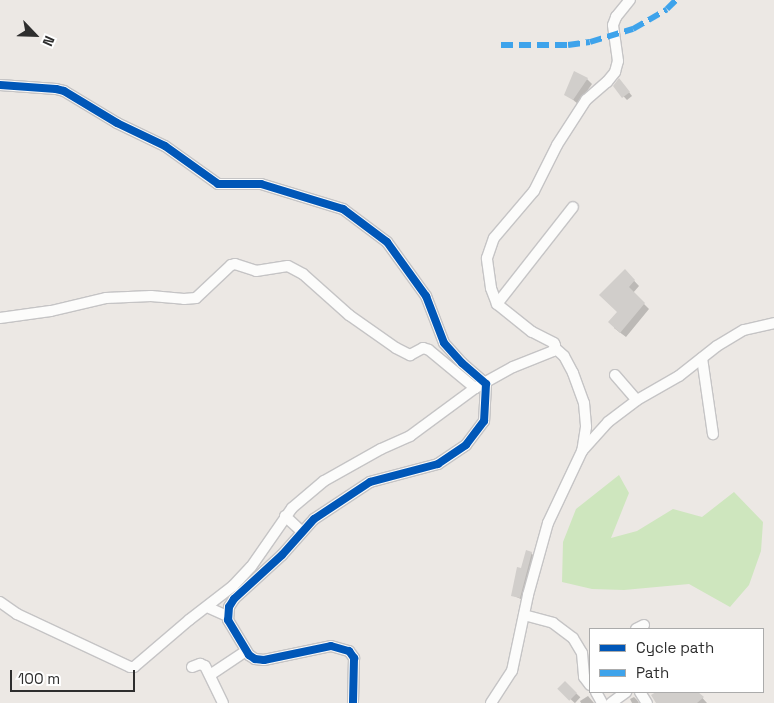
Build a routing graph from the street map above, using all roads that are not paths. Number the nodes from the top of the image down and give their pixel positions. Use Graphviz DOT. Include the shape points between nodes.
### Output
graph roads {
  1 [pos="630,0"];
  2 [pos="0,85"];
  3 [pos="573,207"];
  4 [pos="497,304"];
  5 [pos="0,318"];
  6 [pos="774,323"];
  7 [pos="555,348"];
  8 [pos="702,358"];
  9 [pos="615,375"];
  10 [pos="486,384"];
  11 [pos="475,388"];
  12 [pos="638,400"];
  13 [pos="713,434"];
  14 [pos="582,451"];
  15 [pos="285,516"];
  16 [pos="302,532"];
  17 [pos="0,602"];
  18 [pos="206,607"];
  19 [pos="524,615"];
  20 [pos="227,616"];
  21 [pos="246,651"];
  22 [pos="587,657"];
  23 [pos="192,667"];
  24 [pos="210,674"];
  25 [pos="589,684"];
  26 [pos="625,693"];
  27 [pos="223,703"];
  28 [pos="353,703"];
  29 [pos="491,703"];
  30 [pos="611,703"];
  1 -- 4 [label="street" via="613,25 618,61 615,72 586,100 557,145 534,190 490,245 488,269"];
  2 -- 10 [label="street" via="64,91 164,146 218,184 261,184 343,209 387,242 426,296 444,343"];
  3 -- 4 [label="street"];
  4 -- 7 [label="street" via="532,332 554,343"];
  5 -- 11 [label="street" via="51,311 106,298 196,298 231,265 256,271 288,266 303,274 349,314 396,348 410,355 424,348 429,350"];
  6 -- 8 [label="street" via="744,330"];
  7 -- 10 [label="street" via="513,367"];
  7 -- 14 [label="street" via="564,356 573,373 584,404 586,427"];
  8 -- 12 [label="street"];
  8 -- 13 [label="street"];
  9 -- 12 [label="street"];
  10 -- 11 [label="street"];
  10 -- 16 [label="street" via="484,421 466,445 438,464 370,482 314,519"];
  11 -- 15 [label="street" via="410,436 324,481"];
  12 -- 14 [label="street" via="608,422"];
  14 -- 19 [label="street" via="548,523"];
  15 -- 16 [label="street"];
  15 -- 18 [label="street" via="247,572"];
  16 -- 20 [label="street" via="234,599"];
  17 -- 18 [label="street" via="17,614 132,668"];
  18 -- 20 [label="street"];
  19 -- 22 [label="street" via="538,617 562,628"];
  19 -- 29 [label="street" via="512,671"];
  20 -- 21 [label="street"];
  21 -- 24 [label="street"];
  21 -- 28 [label="street" via="251,658 259,660 331,646 346,648 354,658"];
  22 -- 25 [label="street" via="584,676"];
  23 -- 24 [label="street" via="202,664"];
  24 -- 27 [label="street"];
  26 -- 30 [label="street"];
}
